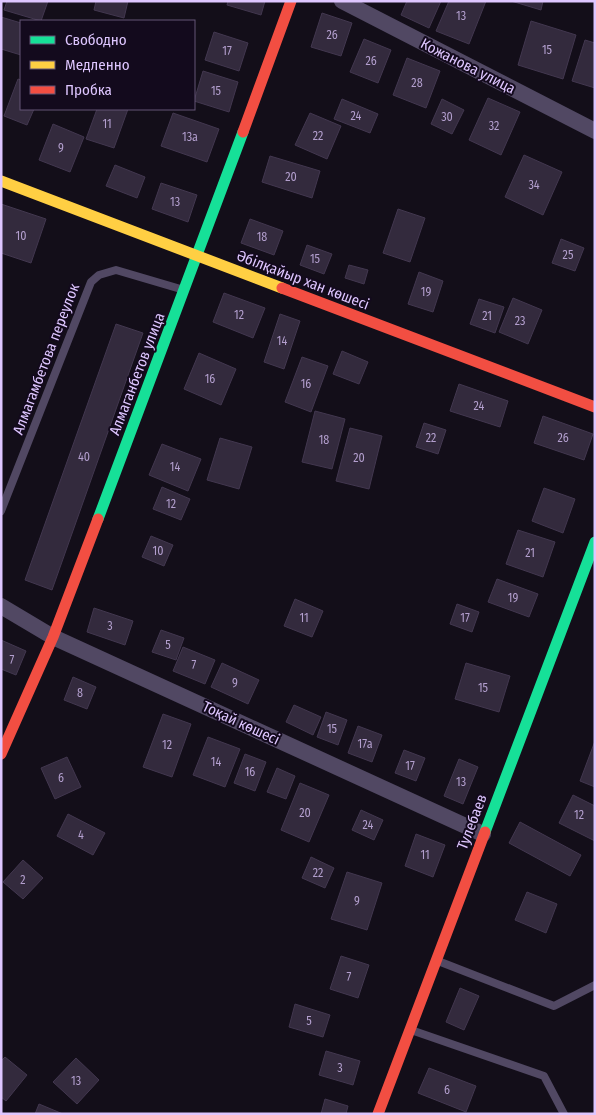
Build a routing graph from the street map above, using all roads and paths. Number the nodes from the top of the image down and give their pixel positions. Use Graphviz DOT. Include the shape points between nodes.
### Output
graph roads {
  1 [pos="291,1"];
  2 [pos="342,1"];
  3 [pos="595,131"];
  4 [pos="1,181"];
  5 [pos="198,256"];
  6 [pos="184,290"];
  7 [pos="595,407"];
  8 [pos="1,511"];
  9 [pos="595,542"];
  10 [pos="1,606"];
  11 [pos="53,637"];
  12 [pos="1,754"];
  13 [pos="483,834"];
  14 [pos="436,960"];
  15 [pos="595,985"];
  16 [pos="410,1030"];
  17 [pos="378,1114"];
  18 [pos="564,1114"];
  1 -- 5 [label="street, Алмаганбетов улица"];
  2 -- 3 [label="street, Кожанова улица"];
  4 -- 5 [label="street, Әбілқайыр хан көшесі"];
  5 -- 6 [label="street, Алмаганбетов улица"];
  5 -- 7 [label="street, Әбілқайыр хан көшесі"];
  6 -- 8 [label="lane, Алмагамбетова переулок" via="116,270 99,275 91,282"];
  6 -- 11 [label="street, Алмаганбетов улица"];
  9 -- 13 [label="street, Тулебаев"];
  10 -- 11 [label="street, Тоқай көшесі"];
  11 -- 12 [label="street, Алмаганбетов улица"];
  11 -- 13 [label="street, Тоқай көшесі"];
  13 -- 14 [label="street, Тулебаев"];
  14 -- 15 [label="lane" via="554,1006"];
  14 -- 16 [label="street, Тулебаев"];
  16 -- 17 [label="street, Тулебаев"];
  16 -- 18 [label="lane" via="544,1076"];
}
